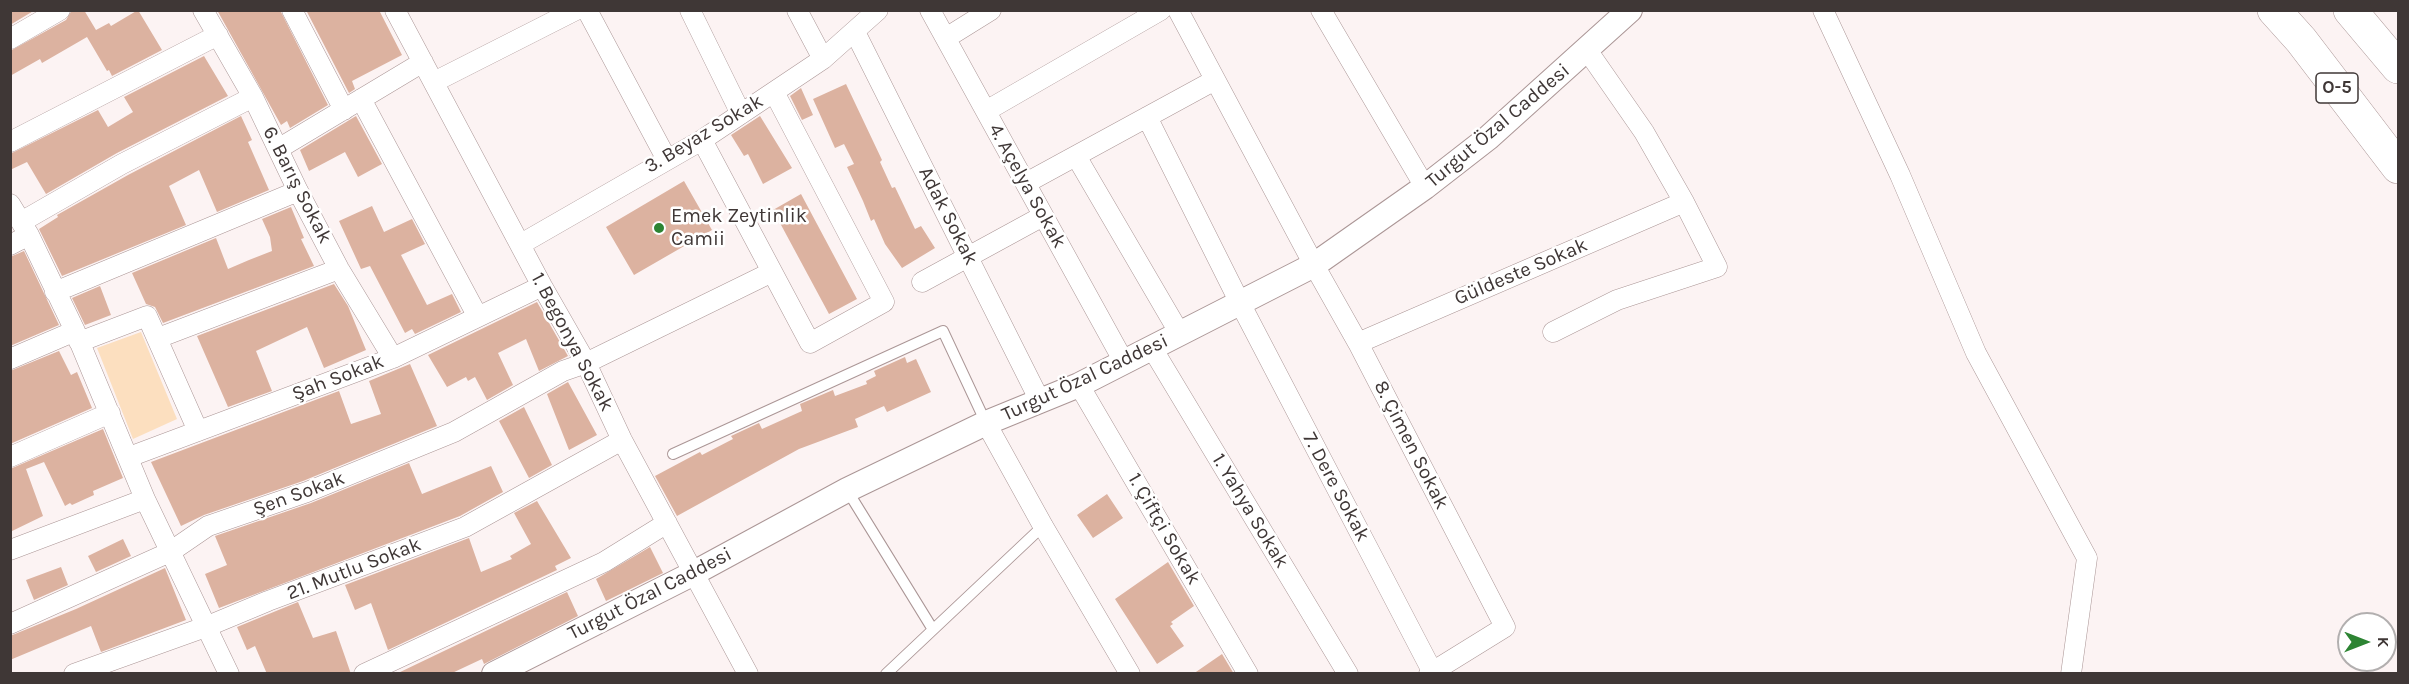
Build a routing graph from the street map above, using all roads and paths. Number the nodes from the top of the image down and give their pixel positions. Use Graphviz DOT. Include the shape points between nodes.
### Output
graph roads {
  1 [pos="60,10"];
  2 [pos="203,10"];
  3 [pos="292,10"];
  4 [pos="395,10"];
  5 [pos="576,10"];
  6 [pos="587,10"];
  7 [pos="690,10"];
  8 [pos="797,10"];
  9 [pos="878,10"];
  10 [pos="930,10"];
  11 [pos="991,10"];
  12 [pos="1161,10"];
  13 [pos="1178,10"];
  14 [pos="1321,10"];
  15 [pos="1630,10"];
  16 [pos="1823,10"];
  17 [pos="2274,10"];
  18 [pos="2350,10"];
  19 [pos="855,32"];
  20 [pos="218,35"];
  21 [pos="946,38"];
  22 [pos="10,39"];
  23 [pos="1587,50"];
  24 [pos="823,58"];
  25 [pos="423,62"];
  26 [pos="2398,67"];
  27 [pos="1215,80"];
  28 [pos="434,82"];
  29 [pos="774,92"];
  30 [pos="253,97"];
  31 [pos="361,99"];
  32 [pos="344,110"];
  33 [pos="986,111"];
  34 [pos="741,114"];
  35 [pos="1147,117"];
  36 [pos="702,140"];
  37 [pos="10,142"];
  38 [pos="278,149"];
  39 [pos="1076,156"];
  40 [pos="666,158"];
  41 [pos="2398,167"];
  42 [pos="1026,183"];
  43 [pos="1425,187"];
  44 [pos="298,191"];
  45 [pos="1684,202"];
  46 [pos="10,204"];
  47 [pos="1043,216"];
  48 [pos="25,228"];
  49 [pos="521,244"];
  50 [pos="10,245"];
  51 [pos="968,257"];
  52 [pos="1314,265"];
  53 [pos="339,269"];
  54 [pos="772,272"];
  55 [pos="922,282"];
  56 [pos="542,286"];
  57 [pos="55,291"];
  58 [pos="1240,303"];
  59 [pos="478,317"];
  60 [pos="1553,332"];
  61 [pos="1180,334"];
  62 [pos="77,336"];
  63 [pos="158,338"];
  64 [pos="1358,343"];
  65 [pos="1152,348"];
  66 [pos="393,358"];
  67 [pos="10,359"];
  68 [pos="1124,362"];
  69 [pos="586,363"];
  70 [pos="1079,385"];
  71 [pos="1040,401"];
  72 [pos="110,413"];
  73 [pos="986,423"];
  74 [pos="198,431"];
  75 [pos="622,440"];
  76 [pos="673,454"];
  77 [pos="10,457"];
  78 [pos="129,458"];
  79 [pos="847,490"];
  80 [pos="145,499"];
  81 [pos="667,523"];
  82 [pos="1043,526"];
  83 [pos="10,550"];
  84 [pos="170,552"];
  85 [pos="694,573"];
  86 [pos="10,624"];
  87 [pos="207,626"];
  88 [pos="932,628"];
  89 [pos="1430,672"];
  90 [pos="74,674"];
  91 [pos="229,674"];
  92 [pos="364,674"];
  93 [pos="494,674"];
  94 [pos="748,674"];
  95 [pos="886,674"];
  96 [pos="1130,674"];
  97 [pos="1248,674"];
  98 [pos="1348,674"];
  99 [pos="2071,674"];
  1 -- 22 [label="street"];
  2 -- 20 [label="street, 6. Barış Sokak"];
  3 -- 32 [label="street"];
  4 -- 25 [label="street, 1. Begonya Sokak"];
  5 -- 28 [label="street"];
  6 -- 40 [label="street"];
  7 -- 34 [label="street"];
  8 -- 24 [label="street"];
  9 -- 19 [label="street, 3. Beyaz Sokak"];
  10 -- 21 [label="street, 4. Açelya Sokak"];
  11 -- 21 [label="street"];
  12 -- 33 [label="street"];
  13 -- 27 [label="street, 8. Çimen Sokak"];
  14 -- 43 [label="street"];
  15 -- 23 [label="street, Turgut Özal Caddesi"];
  16 -- 99 [label="street" via="1900,175 1976,353 2087,558"];
  17 -- 41 [label="highway, O-5"];
  18 -- 26 [label="highway"];
  19 -- 24 [label="street, 3. Beyaz Sokak"];
  19 -- 51 [label="street, Adak Sokak"];
  20 -- 30 [label="street, 6. Barış Sokak"];
  20 -- 37 [label="street"];
  21 -- 33 [label="street, 4. Açelya Sokak"];
  23 -- 43 [label="street, Turgut Özal Caddesi" via="1488,138"];
  23 -- 45 [label="street" via="1644,132"];
  24 -- 29 [label="street, 3. Beyaz Sokak"];
  25 -- 28 [label="street, 1. Begonya Sokak"];
  25 -- 31 [label="street"];
  27 -- 35 [label="street"];
  27 -- 52 [label="street, 8. Çimen Sokak"];
  28 -- 49 [label="street, 1. Begonya Sokak"];
  29 -- 34 [label="street, 3. Beyaz Sokak"];
  29 -- 54 [label="street" via="884,302 810,343"];
  30 -- 38 [label="street, 6. Barış Sokak"];
  30 -- 48 [label="street" via="122,164"];
  31 -- 32 [label="street"];
  31 -- 59 [label="street"];
  32 -- 38 [label="street"];
  33 -- 42 [label="street, 4. Açelya Sokak"];
  34 -- 36 [label="street, 3. Beyaz Sokak"];
  35 -- 39 [label="street"];
  35 -- 58 [label="street, 7. Dere Sokak"];
  36 -- 40 [label="street, 3. Beyaz Sokak"];
  36 -- 54 [label="street"];
  38 -- 44 [label="street, 6. Barış Sokak"];
  39 -- 42 [label="street"];
  39 -- 61 [label="street"];
  40 -- 49 [label="street, 3. Beyaz Sokak"];
  42 -- 47 [label="street, 4. Açelya Sokak"];
  43 -- 52 [label="street, Turgut Özal Caddesi"];
  44 -- 53 [label="street, 6. Barış Sokak"];
  44 -- 57 [label="street"];
  45 -- 60 [label="street" via="1717,267 1617,300"];
  45 -- 64 [label="street, Güldeste Sokak"];
  46 -- 48 [label="street"];
  47 -- 51 [label="street"];
  47 -- 68 [label="street, 4. Açelya Sokak"];
  48 -- 50 [label="street"];
  48 -- 57 [label="street"];
  49 -- 56 [label="street, 1. Begonya Sokak"];
  51 -- 55 [label="street"];
  51 -- 71 [label="street, Adak Sokak"];
  52 -- 58 [label="street, Turgut Özal Caddesi"];
  52 -- 64 [label="street, 8. Çimen Sokak"];
  53 -- 63 [label="street"];
  53 -- 66 [label="street, 6. Barış Sokak"];
  54 -- 69 [label="street, Şen Sokak"];
  56 -- 59 [label="street, Şah Sokak"];
  56 -- 69 [label="street, 1. Begonya Sokak"];
  57 -- 62 [label="street"];
  58 -- 61 [label="street, Turgut Özal Caddesi"];
  58 -- 89 [label="street, 7. Dere Sokak"];
  59 -- 66 [label="street, Şah Sokak"];
  61 -- 65 [label="street, Turgut Özal Caddesi"];
  62 -- 63 [label="street" via="147,316"];
  62 -- 67 [label="street"];
  62 -- 72 [label="street"];
  63 -- 74 [label="street"];
  64 -- 89 [label="street, 8. Çimen Sokak" via="1505,627"];
  65 -- 68 [label="street, Turgut Özal Caddesi"];
  65 -- 98 [label="street, 1. Yahya Sokak"];
  66 -- 74 [label="street, Şah Sokak"];
  68 -- 70 [label="street, Turgut Özal Caddesi"];
  69 -- 75 [label="street, 1. Begonya Sokak"];
  69 -- 84 [label="street, Şen Sokak" via="563,371 454,432 307,492 208,526"];
  70 -- 71 [label="street, Turgut Özal Caddesi"];
  70 -- 97 [label="street, 1. Çiftçi Sokak"];
  71 -- 73 [label="street, Turgut Özal Caddesi"];
  72 -- 77 [label="street"];
  72 -- 78 [label="street"];
  73 -- 76 [label="lane" via="943,331"];
  73 -- 79 [label="street, Turgut Özal Caddesi"];
  73 -- 82 [label="street"];
  74 -- 78 [label="street, Şah Sokak"];
  75 -- 81 [label="street, 1. Begonya Sokak"];
  75 -- 87 [label="street, 21. Mutlu Sokak" via="465,527"];
  78 -- 80 [label="street"];
  79 -- 85 [label="street, Turgut Özal Caddesi"];
  79 -- 88 [label="lane"];
  80 -- 83 [label="street"];
  80 -- 84 [label="street"];
  81 -- 85 [label="street, 1. Begonya Sokak"];
  81 -- 92 [label="street" via="604,562"];
  82 -- 88 [label="lane"];
  82 -- 96 [label="street"];
  84 -- 86 [label="street, Şen Sokak"];
  84 -- 87 [label="street"];
  85 -- 93 [label="street, Turgut Özal Caddesi"];
  85 -- 94 [label="street, 1. Begonya Sokak"];
  87 -- 90 [label="street, 21. Mutlu Sokak"];
  87 -- 91 [label="street"];
  88 -- 95 [label="lane"];
}
